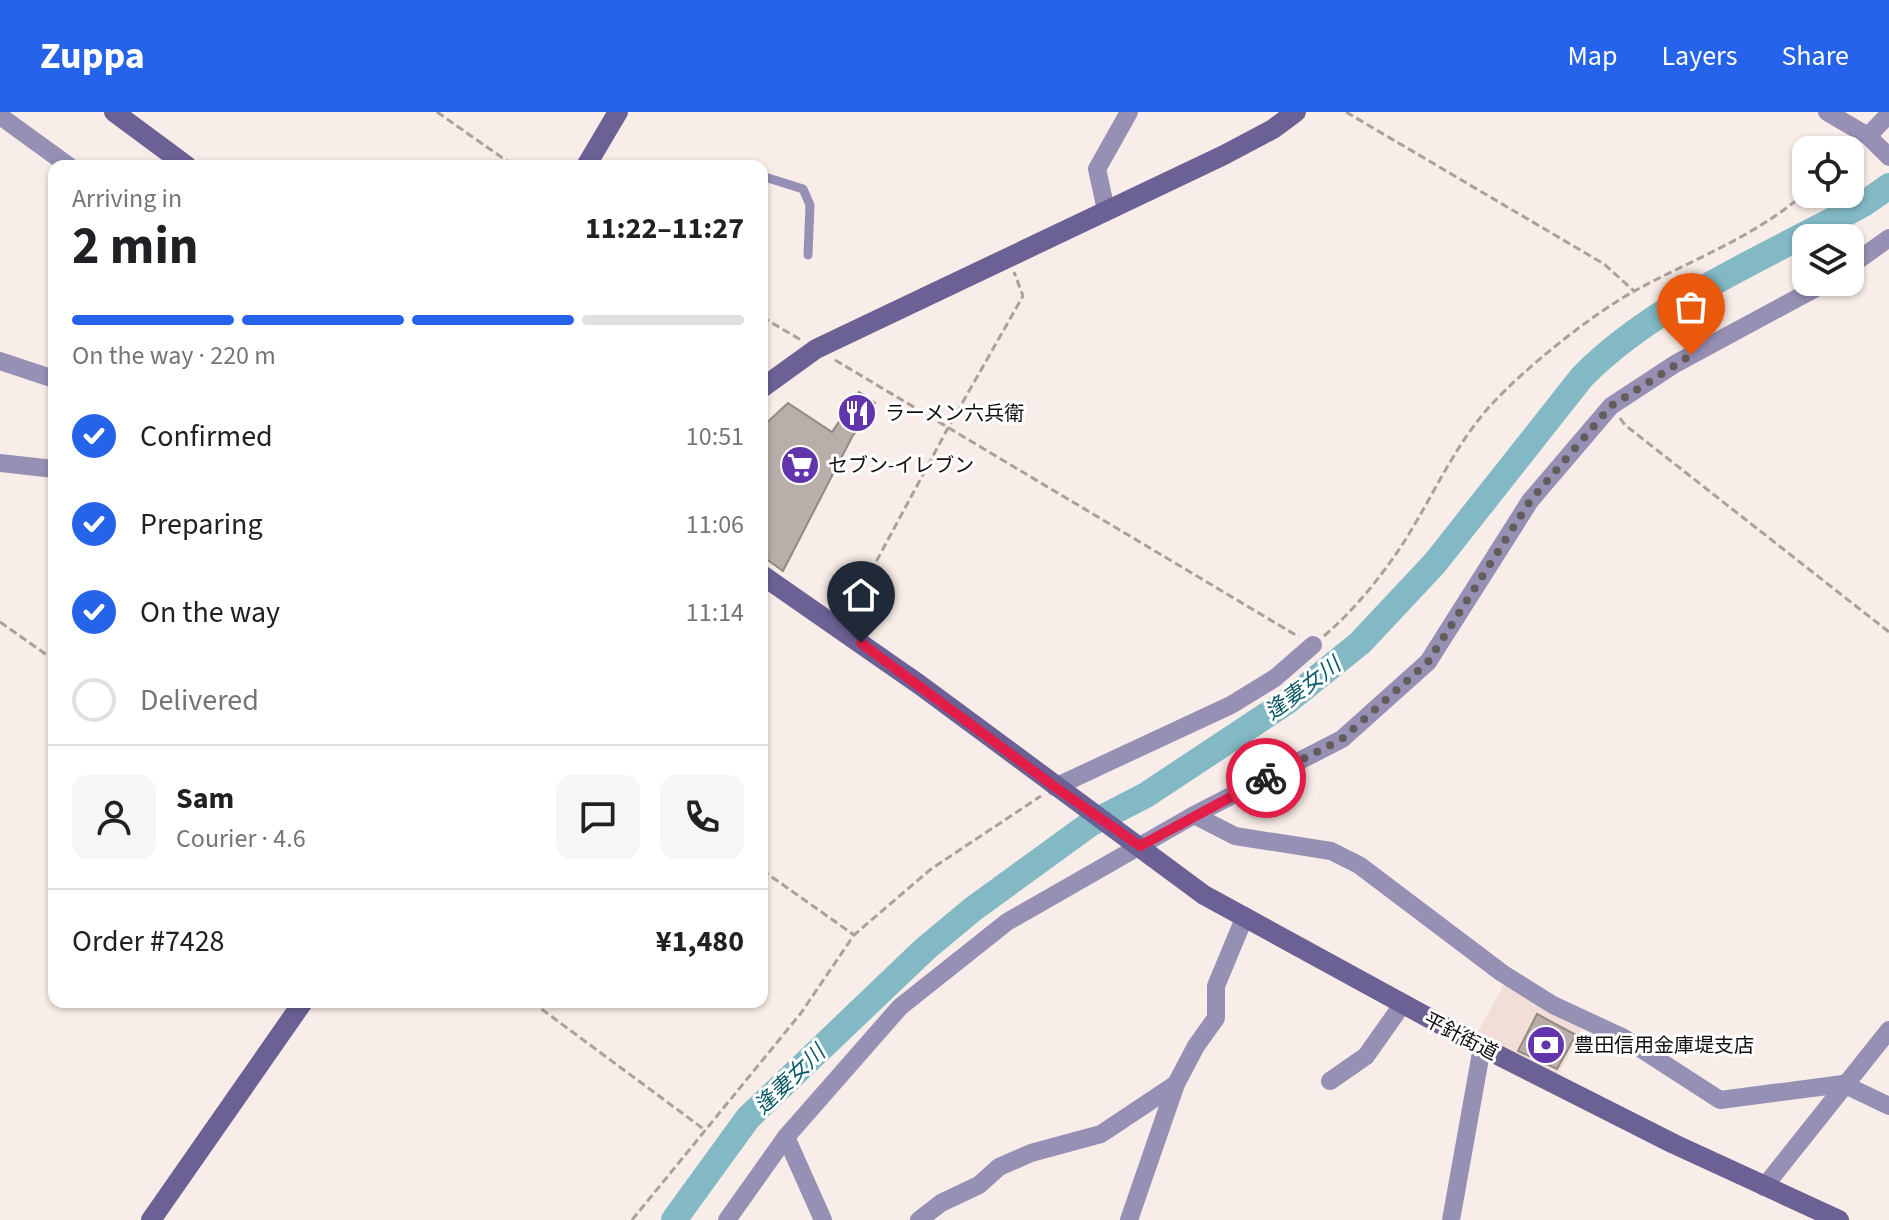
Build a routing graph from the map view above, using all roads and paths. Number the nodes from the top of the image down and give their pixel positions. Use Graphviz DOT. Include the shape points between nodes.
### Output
graph roads {
  1 [pos="114,112"];
  2 [pos="437,112"];
  3 [pos="618,112"];
  4 [pos="1129,112"];
  5 [pos="1296,112"];
  6 [pos="1346,112"];
  7 [pos="1827,112"];
  8 [pos="1889,114"];
  9 [pos="0,116"];
  10 [pos="1869,138"];
  11 [pos="1889,157"];
  12 [pos="61,160"];
  13 [pos="179,160"];
  14 [pos="505,160"];
  15 [pos="590,160"];
  16 [pos="768,178"];
  17 [pos="1792,202"];
  18 [pos="1106,210"];
  19 [pos="1889,238"];
  20 [pos="808,255"];
  21 [pos="1864,256"];
  22 [pos="1008,257"];
  23 [pos="1634,291"];
  24 [pos="1801,296"];
  25 [pos="768,321"];
  26 [pos="816,349"];
  27 [pos="0,361"];
  28 [pos="48,377"];
  29 [pos="768,384"];
  30 [pos="1611,406"];
  31 [pos="948,428"];
  32 [pos="0,463"];
  33 [pos="48,468"];
  34 [pos="768,579"];
  35 [pos="0,622"];
  36 [pos="841,628"];
  37 [pos="1889,632"];
  38 [pos="1313,645"];
  39 [pos="48,656"];
  40 [pos="1062,792"];
  41 [pos="1194,815"];
  42 [pos="1140,846"];
  43 [pos="768,874"];
  44 [pos="1245,916"];
  45 [pos="854,935"];
  46 [pos="1402,1005"];
  47 [pos="299,1008"];
  48 [pos="540,1008"];
  49 [pos="1889,1030"];
  50 [pos="1482,1047"];
  51 [pos="1330,1081"];
  52 [pos="1176,1084"];
  53 [pos="1843,1084"];
  54 [pos="1889,1106"];
  55 [pos="705,1130"];
  56 [pos="786,1137"];
  57 [pos="1764,1187"];
  58 [pos="151,1220"];
  59 [pos="632,1220"];
  60 [pos="727,1220"];
  61 [pos="823,1220"];
  62 [pos="919,1220"];
  63 [pos="1129,1220"];
  64 [pos="1451,1220"];
  65 [pos="1839,1220"];
  1 -- 13 [label="street"];
  2 -- 14 [label="path"];
  3 -- 15 [label="street"];
  4 -- 18 [label="street" via="1097,169"];
  5 -- 18 [label="street" via="1224,155"];
  6 -- 23 [label="path" via="1604,264"];
  7 -- 10 [label="street"];
  8 -- 10 [label="street"];
  9 -- 12 [label="street"];
  10 -- 11 [label="street"];
  16 -- 20 [label="lane" via="803,189 810,205"];
  17 -- 23 [label="path" via="1740,238"];
  18 -- 22 [label="street"];
  19 -- 21 [label="street"];
  22 -- 26 [label="street"];
  22 -- 31 [label="path" via="1023,296"];
  23 -- 38 [label="path" via="1573,332 1491,406 1454,456 1396,554 1351,612"];
  24 -- 30 [label="street" via="1675,364"];
  25 -- 26 [label="path"];
  26 -- 29 [label="street"];
  26 -- 31 [label="path"];
  27 -- 28 [label="street"];
  30 -- 37 [label="path" via="1625,425"];
  30 -- 41 [label="street" via="1530,501 1428,662 1342,739"];
  31 -- 36 [label="path"];
  31 -- 38 [label="path"];
  32 -- 33 [label="street"];
  34 -- 36 [label="street"];
  35 -- 39 [label="path"];
  36 -- 40 [label="street"];
  38 -- 40 [label="street" via="1275,678 1231,705"];
  40 -- 42 [label="street, 平針街道"];
  40 -- 45 [label="path" via="931,869"];
  41 -- 42 [label="street"];
  41 -- 53 [label="street" via="1235,836 1331,851 1359,865 1502,973 1553,1005 1624,1038 1720,1100"];
  42 -- 44 [label="street, 平針街道" via="1204,895"];
  42 -- 56 [label="street" via="1007,922 900,1007"];
  43 -- 45 [label="path"];
  44 -- 46 [label="street, 平針街道"];
  44 -- 52 [label="street" via="1216,986 1216,1018"];
  45 -- 55 [label="path" via="801,1013"];
  46 -- 50 [label="street, 平針街道"];
  46 -- 51 [label="street" via="1366,1056"];
  47 -- 58 [label="street"];
  48 -- 55 [label="path"];
  49 -- 53 [label="street"];
  50 -- 57 [label="street, 平針街道"];
  50 -- 64 [label="street"];
  52 -- 62 [label="street" via="1101,1134 999,1167"];
  52 -- 63 [label="street"];
  53 -- 54 [label="street"];
  53 -- 57 [label="street"];
  55 -- 59 [label="path"];
  56 -- 60 [label="street"];
  56 -- 61 [label="street"];
  57 -- 65 [label="street, 平針街道"];
}
